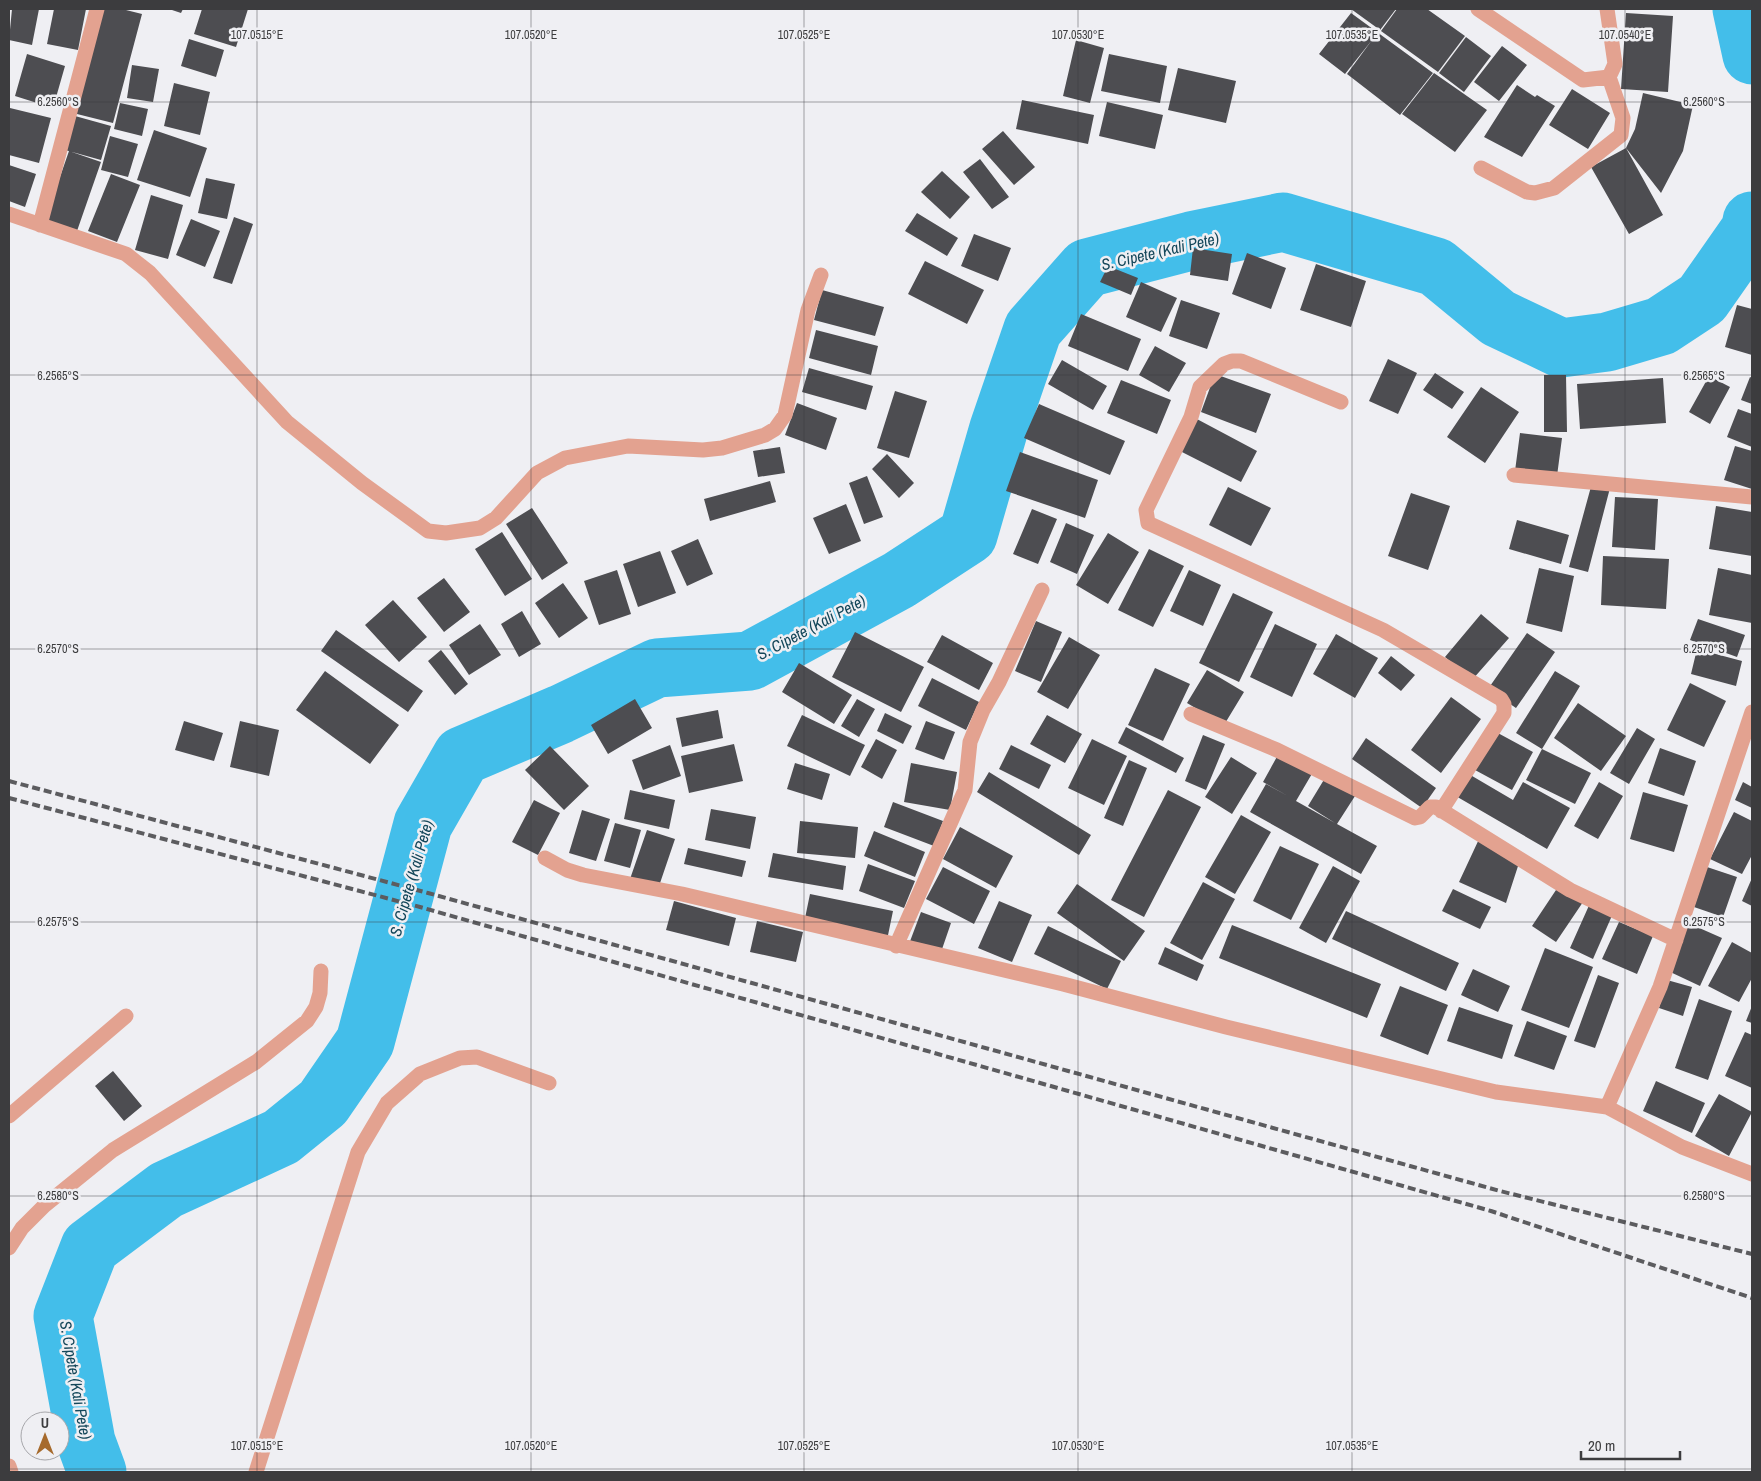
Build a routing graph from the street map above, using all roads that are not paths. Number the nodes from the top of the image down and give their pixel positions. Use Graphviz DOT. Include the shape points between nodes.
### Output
graph roads {
  1 [pos="97,9"];
  2 [pos="1478,9"];
  3 [pos="1607,9"];
  4 [pos="1609,76"];
  5 [pos="1481,168"];
  6 [pos="9,214"];
  7 [pos="40,225"];
  8 [pos="821,275"];
  9 [pos="1341,402"];
  10 [pos="1514,475"];
  11 [pos="1752,497"];
  12 [pos="1042,590"];
  13 [pos="1752,712"];
  14 [pos="1191,714"];
  15 [pos="1441,810"];
  16 [pos="546,858"];
  17 [pos="1676,940"];
  18 [pos="896,946"];
  19 [pos="321,971"];
  20 [pos="126,1016"];
  21 [pos="549,1083"];
  22 [pos="1607,1108"];
  23 [pos="9,1116"];
  24 [pos="1752,1174"];
  25 [pos="9,1248"];
  26 [pos="9,1466"];
  27 [pos="11,1472"];
  28 [pos="256,1472"];
  1 -- 7 [label="street"];
  2 -- 4 [label="street" via="1582,80"];
  3 -- 4 [label="street" via="1615,64"];
  4 -- 5 [label="street" via="1623,118 1621,135 1554,188 1527,192"];
  6 -- 7 [label="street"];
  7 -- 8 [label="street" via="126,254 150,273 287,422 362,484 428,531 446,533 480,528 496,518 537,473 565,458 628,446 722,448 766,435 775,429 785,415 808,310"];
  9 -- 15 [label="street" via="1241,362 1224,364 1200,387 1191,417 1146,510 1146,520 1383,630 1501,700 1504,713"];
  10 -- 11 [label="street"];
  12 -- 18 [label="street" via="973,734 965,790"];
  13 -- 17 [label="street"];
  14 -- 15 [label="street" via="1277,750 1412,817 1417,818 1432,807"];
  15 -- 17 [label="street" via="1570,890"];
  16 -- 18 [label="street" via="583,875 682,894"];
  17 -- 22 [label="street" via="1660,987"];
  18 -- 22 [label="street" via="1063,984 1496,1092"];
  19 -- 25 [label="street" via="318,1000 307,1020 256,1062 113,1150 44,1206 22,1228"];
  20 -- 23 [label="street"];
  21 -- 28 [label="street" via="476,1057 460,1058 420,1074 387,1102 358,1152"];
  22 -- 24 [label="street" via="1682,1147"];
  26 -- 27 [label="street"];
}
